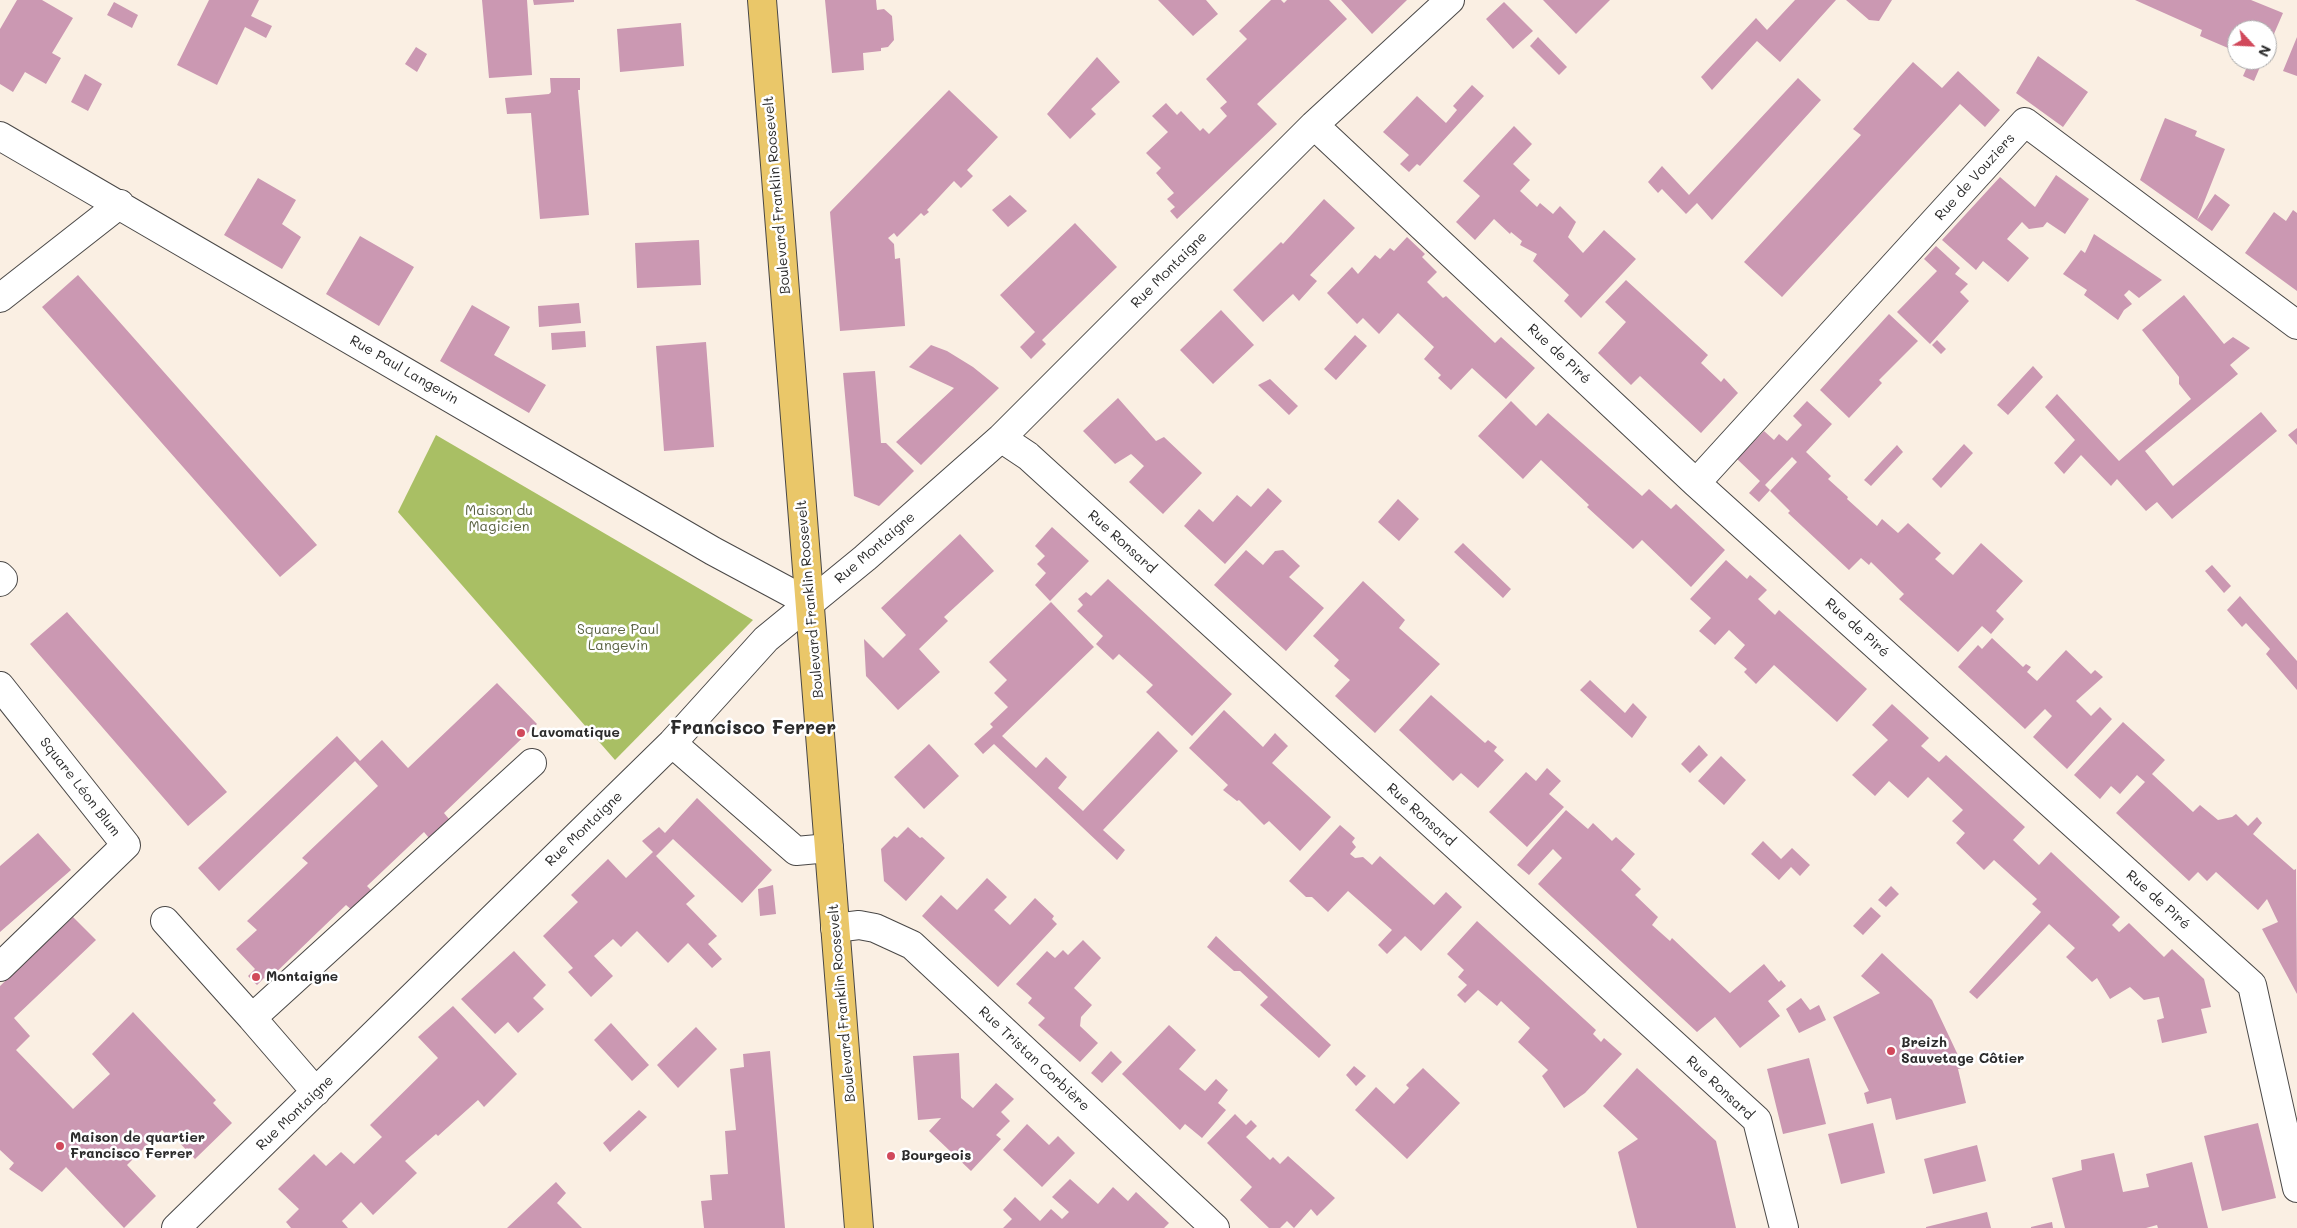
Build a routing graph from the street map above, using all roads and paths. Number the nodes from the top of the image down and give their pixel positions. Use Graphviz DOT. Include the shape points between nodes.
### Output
graph roads {
  1 [pos="762,0"];
  2 [pos="1450,0"];
  3 [pos="1314,125"];
  4 [pos="0,136"];
  5 [pos="120,204"];
  6 [pos="0,298"];
  7 [pos="2297,325"];
  8 [pos="1001,438"];
  9 [pos="1696,483"];
  10 [pos="0,576"];
  11 [pos="0,582"];
  12 [pos="810,603"];
  13 [pos="0,686"];
  14 [pos="672,744"];
  15 [pos="532,763"];
  16 [pos="829,848"];
  17 [pos="166,921"];
  18 [pos="836,928"];
  19 [pos="0,967"];
  20 [pos="252,1018"];
  21 [pos="316,1092"];
  22 [pos="2297,1188"];
  23 [pos="176,1228"];
  24 [pos="859,1228"];
  25 [pos="1215,1228"];
  26 [pos="1784,1228"];
  1 -- 12 [label="main road, Boulevard Franklin Roosevelt"];
  2 -- 3 [label="street, Rue Montaigne"];
  3 -- 8 [label="street, Rue Montaigne"];
  3 -- 9 [label="street, Rue de Piré"];
  4 -- 5 [label="street, Rue Paul Langevin"];
  5 -- 6 [label="street"];
  5 -- 12 [label="street, Rue Paul Langevin" via="713,551"];
  7 -- 9 [label="street, Rue de Vouziers" via="2025,122"];
  8 -- 12 [label="street, Rue Montaigne"];
  8 -- 26 [label="street, Rue Ronsard" via="1028,456 1757,1120"];
  9 -- 22 [label="street, Rue de Piré" via="2252,985"];
  10 -- 11 [label="street" via="3,579"];
  12 -- 14 [label="street, Rue Montaigne" via="766,639"];
  12 -- 16 [label="main road, Boulevard Franklin Roosevelt"];
  13 -- 19 [label="street, Square Léon Blum" via="126,845"];
  14 -- 16 [label="street" via="796,851"];
  14 -- 21 [label="street, Rue Montaigne"];
  15 -- 20 [label="street"];
  16 -- 18 [label="main road, Boulevard Franklin Roosevelt"];
  17 -- 20 [label="street"];
  18 -- 24 [label="main road, Boulevard Franklin Roosevelt"];
  18 -- 25 [label="street, Rue Tristan Corbière" via="859,925 875,928 912,945"];
  20 -- 21 [label="street"];
  21 -- 23 [label="street, Rue Montaigne"];
}
